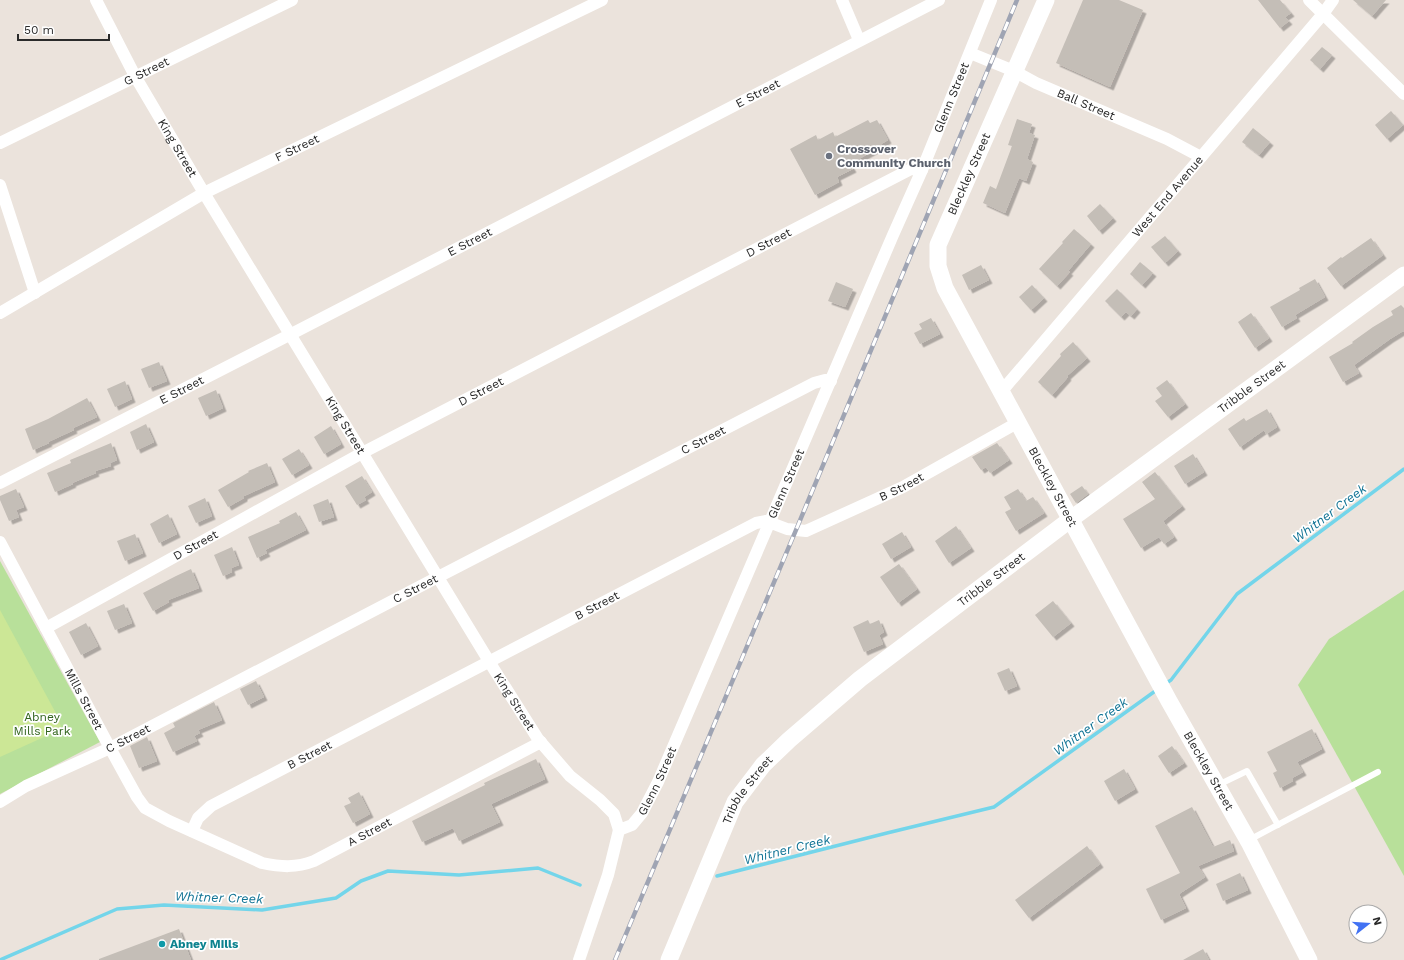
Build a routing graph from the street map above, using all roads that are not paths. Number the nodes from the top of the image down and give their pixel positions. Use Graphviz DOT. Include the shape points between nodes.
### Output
graph roads {
  1 [pos="96,0"];
  2 [pos="292,0"];
  3 [pos="602,0"];
  4 [pos="842,0"];
  5 [pos="939,0"];
  6 [pos="991,0"];
  7 [pos="1046,0"];
  8 [pos="1309,0"];
  9 [pos="1333,0"];
  10 [pos="1323,14"];
  11 [pos="860,40"];
  12 [pos="970,53"];
  13 [pos="1014,71"];
  14 [pos="135,76"];
  15 [pos="1404,94"];
  16 [pos="0,143"];
  17 [pos="1201,157"];
  18 [pos="922,170"];
  19 [pos="0,185"];
  20 [pos="204,193"];
  21 [pos="1404,275"];
  22 [pos="34,293"];
  23 [pos="0,313"];
  24 [pos="291,335"];
  25 [pos="831,381"];
  26 [pos="1001,392"];
  27 [pos="1017,423"];
  28 [pos="362,453"];
  29 [pos="0,483"];
  30 [pos="1071,519"];
  31 [pos="770,522"];
  32 [pos="0,542"];
  33 [pos="438,577"];
  34 [pos="46,628"];
  35 [pos="490,662"];
  36 [pos="540,742"];
  37 [pos="110,748"];
  38 [pos="1378,772"];
  39 [pos="1217,786"];
  40 [pos="0,802"];
  41 [pos="1278,825"];
  42 [pos="619,830"];
  43 [pos="192,832"];
  44 [pos="1248,841"];
  45 [pos="1304,959"];
  46 [pos="579,960"];
  47 [pos="670,960"];
  1 -- 14 [label="street, King Street"];
  2 -- 14 [label="street, G Street"];
  3 -- 20 [label="street, F Street"];
  4 -- 11 [label="street"];
  5 -- 11 [label="street, E Street"];
  6 -- 12 [label="street, Glenn Street"];
  7 -- 13 [label="street, Bleckley Street"];
  8 -- 10 [label="street"];
  9 -- 10 [label="street, West End Avenue"];
  10 -- 15 [label="street"];
  10 -- 17 [label="street, West End Avenue"];
  11 -- 24 [label="street, E Street"];
  12 -- 13 [label="street, Ball Street"];
  12 -- 18 [label="street, Glenn Street"];
  13 -- 17 [label="street, Ball Street" via="1036,83 1167,139"];
  13 -- 26 [label="street, Bleckley Street" via="938,245 938,266 945,288"];
  14 -- 16 [label="street, G Street"];
  14 -- 20 [label="street, King Street"];
  17 -- 26 [label="street, West End Avenue"];
  18 -- 25 [label="street, Glenn Street"];
  18 -- 28 [label="street, D Street" via="911,169"];
  19 -- 22 [label="street"];
  20 -- 22 [label="street, F Street"];
  20 -- 24 [label="street, King Street"];
  21 -- 30 [label="street, Tribble Street"];
  22 -- 23 [label="street, F Street"];
  24 -- 28 [label="street, King Street"];
  24 -- 29 [label="street, E Street"];
  25 -- 31 [label="street, Glenn Street"];
  25 -- 33 [label="street, C Street" via="814,383"];
  26 -- 27 [label="street, Bleckley Street"];
  27 -- 30 [label="street, Bleckley Street"];
  27 -- 31 [label="street, B Street" via="903,487 806,531 788,529"];
  28 -- 33 [label="street, King Street"];
  28 -- 34 [label="street, D Street"];
  30 -- 39 [label="street, Bleckley Street"];
  30 -- 47 [label="street, Tribble Street" via="860,680 763,765 735,802"];
  31 -- 35 [label="street, B Street" via="756,523"];
  31 -- 42 [label="street, Glenn Street" via="658,782 632,826"];
  32 -- 34 [label="street, Mills Street"];
  33 -- 35 [label="street, King Street"];
  33 -- 37 [label="street, C Street"];
  34 -- 37 [label="street, Mills Street"];
  35 -- 36 [label="street, King Street"];
  35 -- 43 [label="street, B Street" via="211,806 198,818"];
  36 -- 42 [label="street, King Street" via="570,776 614,814"];
  36 -- 43 [label="street, A Street" via="305,864 292,867 262,863"];
  37 -- 40 [label="street, C Street" via="26,786"];
  37 -- 43 [label="street, Mills Street" via="145,808"];
  38 -- 41 [label="lane"];
  39 -- 41 [label="lane" via="1247,771"];
  39 -- 44 [label="street, Bleckley Street"];
  41 -- 44 [label="lane"];
  42 -- 46 [label="street" via="608,875"];
  44 -- 45 [label="street, Bleckley Street"];
}
